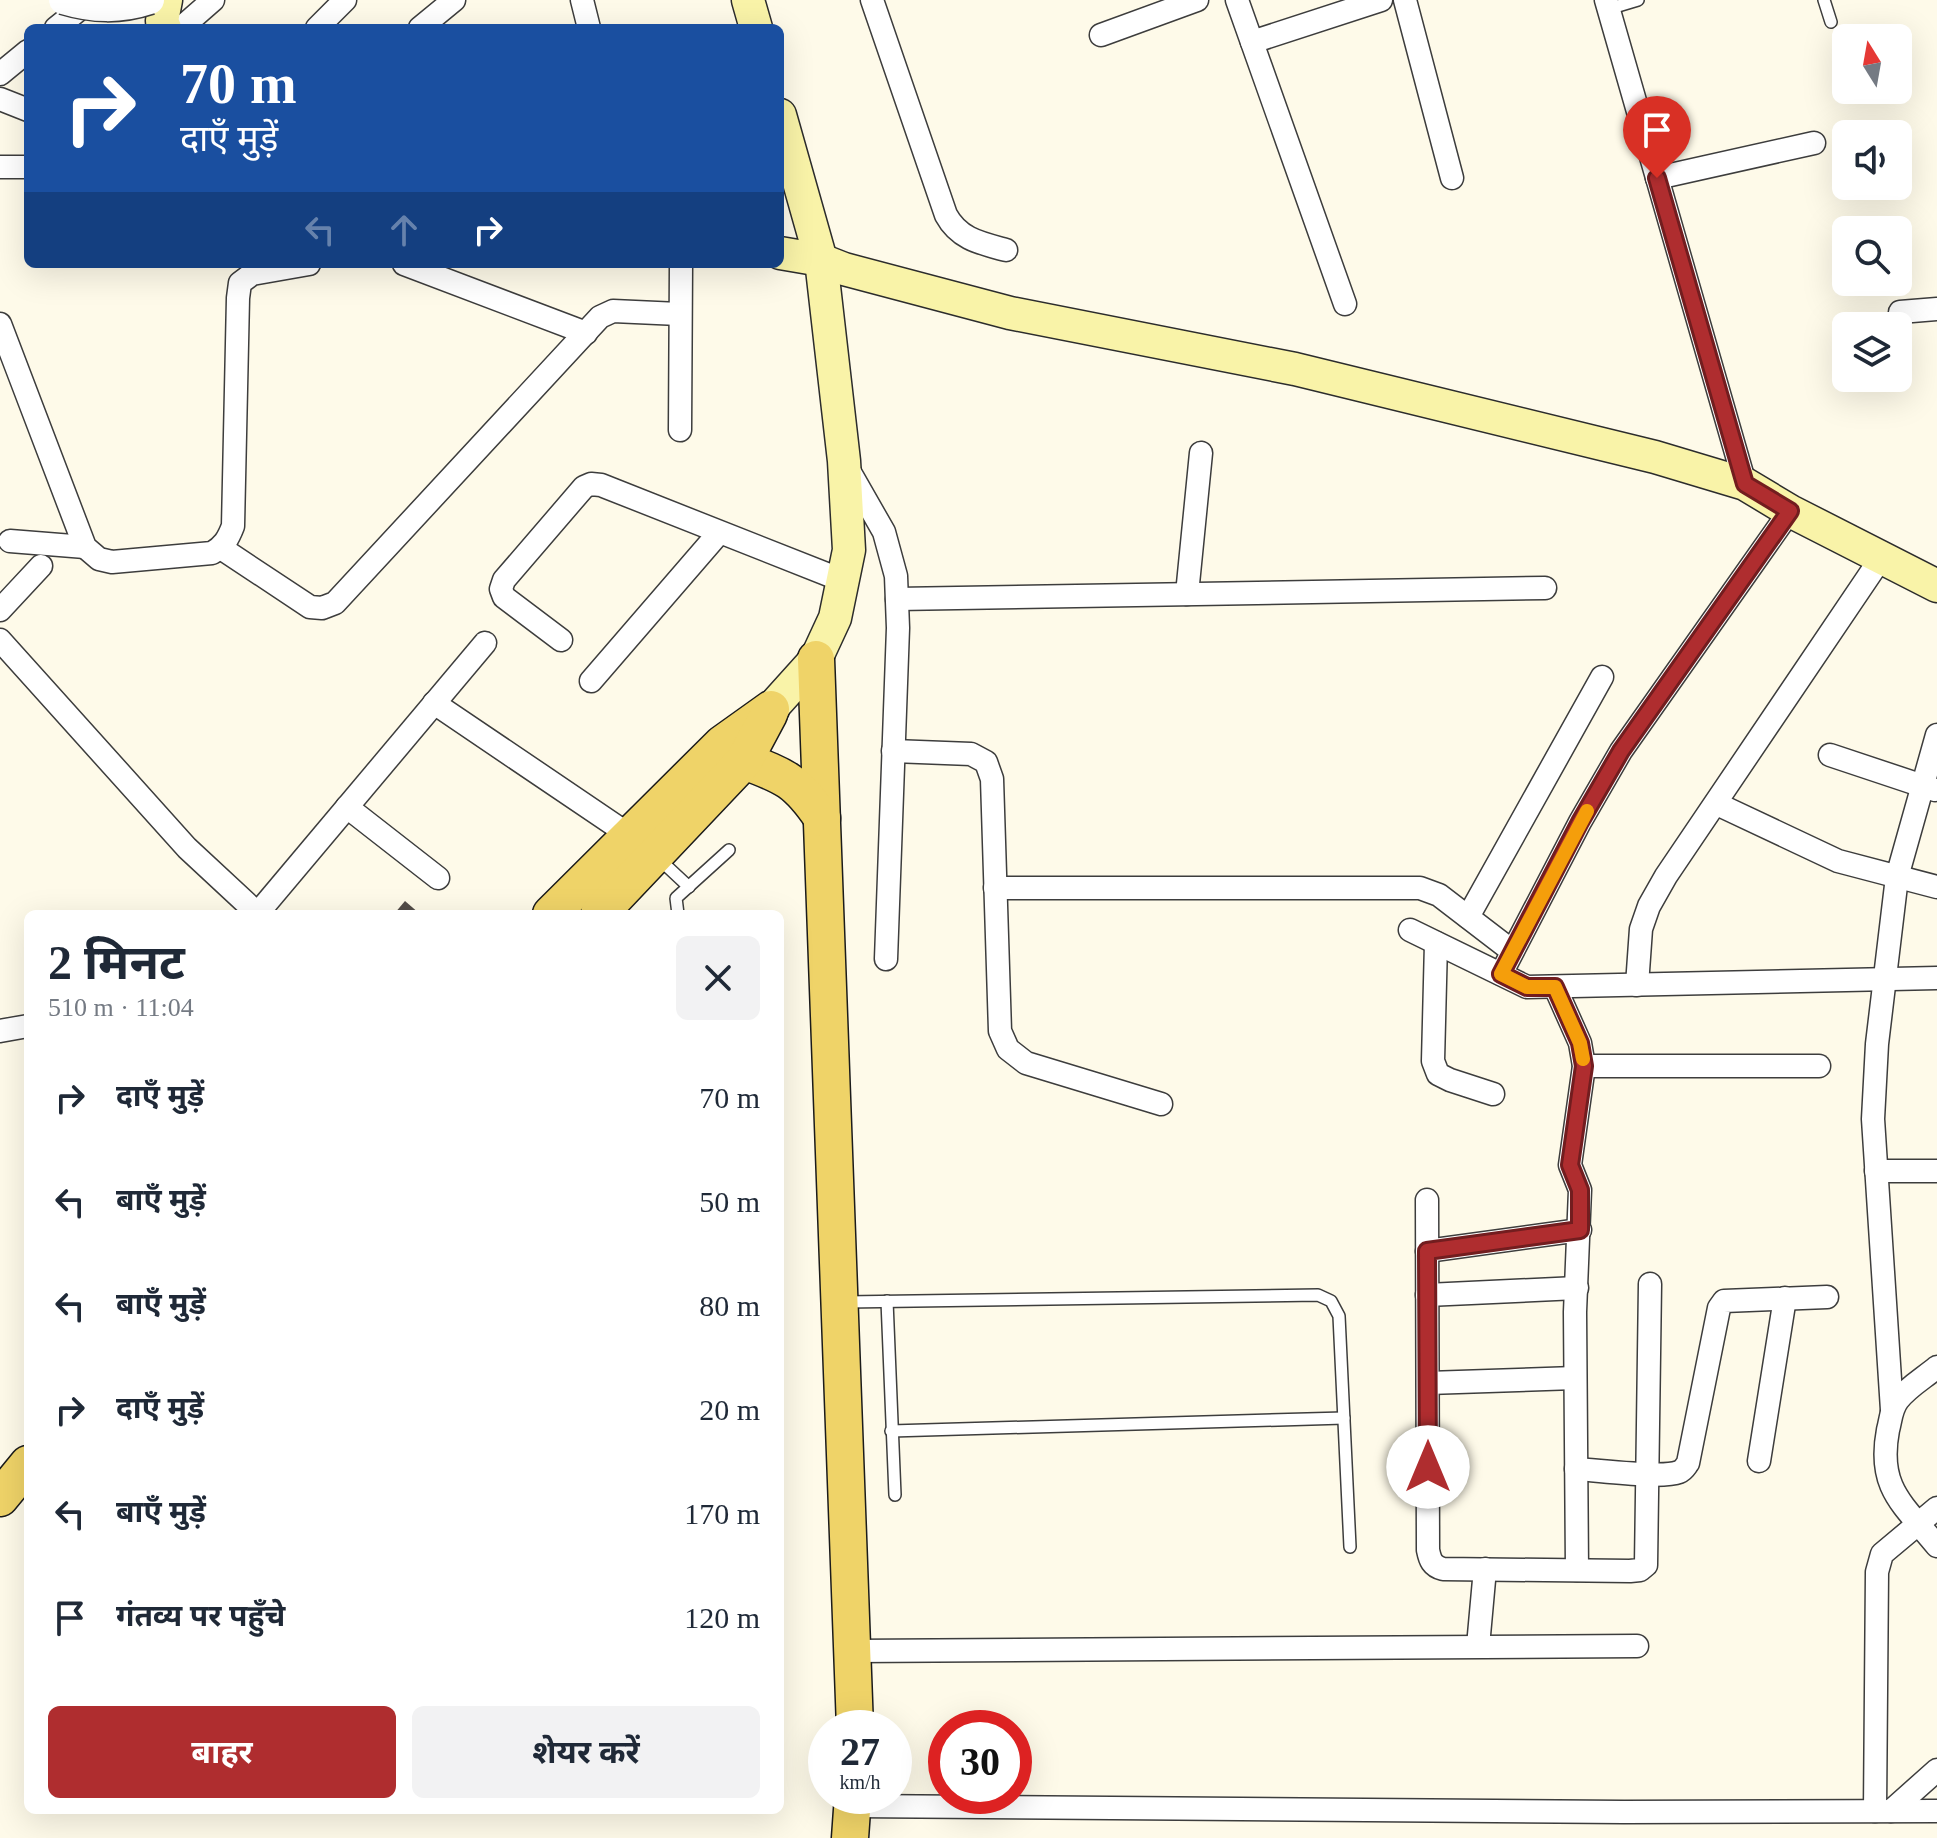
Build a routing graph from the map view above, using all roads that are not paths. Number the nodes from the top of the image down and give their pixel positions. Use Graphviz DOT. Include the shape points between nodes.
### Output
graph roads {
  1 [pos="63,0"];
  2 [pos="91,0"];
  3 [pos="213,0"];
  4 [pos="345,0"];
  5 [pos="454,0"];
  6 [pos="582,0"];
  7 [pos="748,0"];
  8 [pos="872,0"];
  9 [pos="1197,0"];
  10 [pos="1237,0"];
  11 [pos="1381,0"];
  12 [pos="1405,0"];
  13 [pos="1638,0"];
  14 [pos="1824,0"];
  15 [pos="1607,5"];
  16 [pos="164,18"];
  17 [pos="1831,22"];
  18 [pos="61,24"];
  19 [pos="321,24"];
  20 [pos="435,24"];
  21 [pos="588,24"];
  22 [pos="755,24"];
  23 [pos="1101,35"];
  24 [pos="1252,42"];
  25 [pos="24,54"];
  26 [pos="0,74"];
  27 [pos="0,99"];
  28 [pos="24,108"];
  29 [pos="784,129"];
  30 [pos="1814,143"];
  31 [pos="0,167"];
  32 [pos="24,167"];
  33 [pos="1452,178"];
  34 [pos="1657,178"];
  35 [pos="1006,250"];
  36 [pos="784,254"];
  37 [pos="821,260"];
  38 [pos="286,268"];
  39 [pos="415,268"];
  40 [pos="681,268"];
  41 [pos="1345,304"];
  42 [pos="1937,309"];
  43 [pos="1900,312"];
  44 [pos="679,314"];
  45 [pos="0,324"];
  46 [pos="586,333"];
  47 [pos="680,430"];
  48 [pos="1201,453"];
  49 [pos="844,461"];
  50 [pos="1745,484"];
  51 [pos="1790,511"];
  52 [pos="718,534"];
  53 [pos="10,541"];
  54 [pos="85,547"];
  55 [pos="221,548"];
  56 [pos="1881,558"];
  57 [pos="41,566"];
  58 [pos="844,581"];
  59 [pos="1937,586"];
  60 [pos="1545,588"];
  61 [pos="1187,594"];
  62 [pos="4,599"];
  63 [pos="897,599"];
  64 [pos="0,640"];
  65 [pos="561,640"];
  66 [pos="485,643"];
  67 [pos="816,659"];
  68 [pos="1602,677"];
  69 [pos="591,681"];
  70 [pos="434,703"];
  71 [pos="771,709"];
  72 [pos="1937,735"];
  73 [pos="893,751"];
  74 [pos="1830,755"];
  75 [pos="744,761"];
  76 [pos="1930,789"];
  77 [pos="1717,804"];
  78 [pos="347,807"];
  79 [pos="822,818"];
  80 [pos="642,845"];
  81 [pos="729,850"];
  82 [pos="1897,877"];
  83 [pos="438,878"];
  84 [pos="689,887"];
  85 [pos="1937,887"];
  86 [pos="995,888"];
  87 [pos="251,910"];
  88 [pos="255,910"];
  89 [pos="556,910"];
  90 [pos="601,910"];
  91 [pos="678,910"];
  92 [pos="1468,917"];
  93 [pos="1410,930"];
  94 [pos="1436,943"];
  95 [pos="1512,951"];
  96 [pos="886,959"];
  97 [pos="1501,974"];
  98 [pos="1937,978"];
  99 [pos="1886,979"];
  100 [pos="1637,985"];
  101 [pos="1555,987"];
  102 [pos="24,1027"];
  103 [pos="0,1031"];
  104 [pos="1584,1066"];
  105 [pos="1819,1066"];
  106 [pos="1493,1094"];
  107 [pos="1161,1104"];
  108 [pos="1876,1171"];
  109 [pos="1937,1171"];
  110 [pos="1427,1200"];
  111 [pos="1580,1230"];
  112 [pos="1427,1251"];
  113 [pos="1650,1284"];
  114 [pos="1577,1288"];
  115 [pos="1427,1295"];
  116 [pos="1827,1297"];
  117 [pos="1785,1298"];
  118 [pos="887,1301"];
  119 [pos="841,1302"];
  120 [pos="1937,1367"];
  121 [pos="1575,1378"];
  122 [pos="1428,1383"];
  123 [pos="1892,1410"];
  124 [pos="1344,1418"];
  125 [pos="891,1431"];
  126 [pos="1759,1461"];
  127 [pos="24,1469"];
  128 [pos="1576,1469"];
  129 [pos="1647,1473"];
  130 [pos="895,1495"];
  131 [pos="0,1498"];
  132 [pos="24,1499"];
  133 [pos="1937,1508"];
  134 [pos="0,1519"];
  135 [pos="1918,1523"];
  136 [pos="1937,1546"];
  137 [pos="1350,1547"];
  138 [pos="1485,1569"];
  139 [pos="1577,1570"];
  140 [pos="1478,1646"];
  141 [pos="1637,1646"];
  142 [pos="853,1651"];
  143 [pos="855,1710"];
  144 [pos="1937,1770"];
  145 [pos="1883,1811"];
  146 [pos="1937,1811"];
  147 [pos="912,1813"];
  1 -- 16 [label="street, bridge" via="87,7 128,7"];
  2 -- 18 [label="street"];
  3 -- 16 [label="street"];
  4 -- 19 [label="street"];
  5 -- 20 [label="street"];
  6 -- 21 [label="street"];
  7 -- 22 [label="main road"];
  8 -- 35 [label="street" via="953,229 971,241"];
  9 -- 23 [label="street"];
  10 -- 24 [label="street"];
  11 -- 24 [label="street"];
  12 -- 33 [label="street"];
  13 -- 15 [label="lane"];
  14 -- 17 [label="lane"];
  15 -- 34 [label="street"];
  24 -- 41 [label="street"];
  25 -- 26 [label="street"];
  27 -- 28 [label="street"];
  29 -- 37 [label="main road"];
  30 -- 34 [label="street"];
  31 -- 32 [label="street"];
  34 -- 50 [label="street"];
  36 -- 37 [label="main road"];
  37 -- 49 [label="main road"];
  37 -- 50 [label="main road" via="1010,313 1295,369"];
  38 -- 55 [label="street" via="252,274 240,283 233,526"];
  39 -- 46 [label="street"];
  40 -- 44 [label="street"];
  42 -- 43 [label="street"];
  44 -- 46 [label="street" via="613,311"];
  44 -- 47 [label="street"];
  45 -- 54 [label="street"];
  46 -- 55 [label="street" via="335,603 310,607"];
  48 -- 61 [label="street"];
  49 -- 58 [label="main road" via="849,550"];
  49 -- 63 [label="street" via="884,532"];
  50 -- 51 [label="main road"];
  51 -- 56 [label="main road"];
  51 -- 95 [label="street" via="1621,751"];
  52 -- 58 [label="street"];
  52 -- 65 [label="street" via="601,485 584,487 501,589 504,597"];
  52 -- 69 [label="street"];
  53 -- 54 [label="street"];
  54 -- 55 [label="street" via="112,562"];
  56 -- 59 [label="main road"];
  56 -- 77 [label="street"];
  57 -- 62 [label="street"];
  58 -- 67 [label="main road" via="835,618"];
  60 -- 61 [label="street"];
  61 -- 63 [label="street"];
  63 -- 73 [label="street"];
  64 -- 87 [label="street" via="187,848"];
  66 -- 70 [label="street"];
  67 -- 71 [label="main road"];
  67 -- 79 [label="main road"];
  68 -- 92 [label="street"];
  70 -- 78 [label="street"];
  70 -- 80 [label="street"];
  71 -- 75 [label="main road"];
  71 -- 80 [label="main road" via="722,744"];
  72 -- 76 [label="street"];
  73 -- 86 [label="street" via="971,754 986,762 992,779"];
  73 -- 96 [label="street"];
  74 -- 76 [label="street"];
  75 -- 79 [label="main road" via="792,781"];
  75 -- 80 [label="main road"];
  76 -- 82 [label="street"];
  77 -- 82 [label="street" via="1838,861"];
  77 -- 100 [label="street" via="1649,906 1641,929"];
  78 -- 83 [label="street"];
  78 -- 88 [label="street"];
  79 -- 119 [label="main road"];
  80 -- 84 [label="lane"];
  80 -- 89 [label="main road"];
  80 -- 90 [label="main road"];
  81 -- 84 [label="lane"];
  82 -- 85 [label="street"];
  82 -- 99 [label="street"];
  84 -- 91 [label="lane" via="676,898"];
  86 -- 92 [label="street" via="1420,888"];
  86 -- 107 [label="street" via="1000,1031 1008,1049 1026,1063"];
  92 -- 95 [label="street"];
  93 -- 94 [label="street"];
  94 -- 97 [label="street"];
  94 -- 106 [label="street" via="1433,1061 1438,1074"];
  95 -- 97 [label="street"];
  97 -- 101 [label="street" via="1527,987"];
  98 -- 99 [label="street"];
  99 -- 100 [label="street"];
  99 -- 108 [label="street" via="1873,1119"];
  100 -- 101 [label="street"];
  101 -- 104 [label="street" via="1580,1043"];
  102 -- 103 [label="street"];
  104 -- 105 [label="street"];
  104 -- 111 [label="street" via="1570,1165 1580,1190"];
  108 -- 109 [label="street"];
  108 -- 123 [label="street"];
  110 -- 112 [label="street"];
  111 -- 112 [label="street"];
  111 -- 114 [label="street"];
  112 -- 115 [label="street"];
  113 -- 129 [label="street"];
  114 -- 115 [label="street"];
  114 -- 121 [label="street"];
  115 -- 122 [label="street"];
  116 -- 117 [label="street"];
  117 -- 126 [label="street"];
  117 -- 129 [label="street" via="1724,1301 1688,1463 1676,1473"];
  118 -- 119 [label="lane"];
  118 -- 124 [label="lane" via="1318,1295 1331,1301 1339,1316"];
  118 -- 125 [label="lane"];
  119 -- 142 [label="main road"];
  120 -- 123 [label="street"];
  121 -- 122 [label="street"];
  121 -- 128 [label="street"];
  122 -- 138 [label="street" via="1430,1560 1443,1569"];
  123 -- 135 [label="street" via="1885,1447 1888,1480"];
  124 -- 125 [label="lane"];
  124 -- 137 [label="lane"];
  125 -- 130 [label="lane"];
  127 -- 131 [label="main road"];
  128 -- 129 [label="street"];
  128 -- 139 [label="street"];
  129 -- 139 [label="street" via="1646,1565 1630,1571"];
  132 -- 134 [label="main road"];
  133 -- 135 [label="street"];
  135 -- 136 [label="street"];
  135 -- 145 [label="street" via="1882,1554 1877,1572"];
  138 -- 139 [label="street"];
  138 -- 140 [label="street"];
  140 -- 141 [label="street"];
  140 -- 142 [label="street"];
  142 -- 143 [label="main road"];
  144 -- 145 [label="street"];
  145 -- 146 [label="street"];
  145 -- 147 [label="street"];
}
